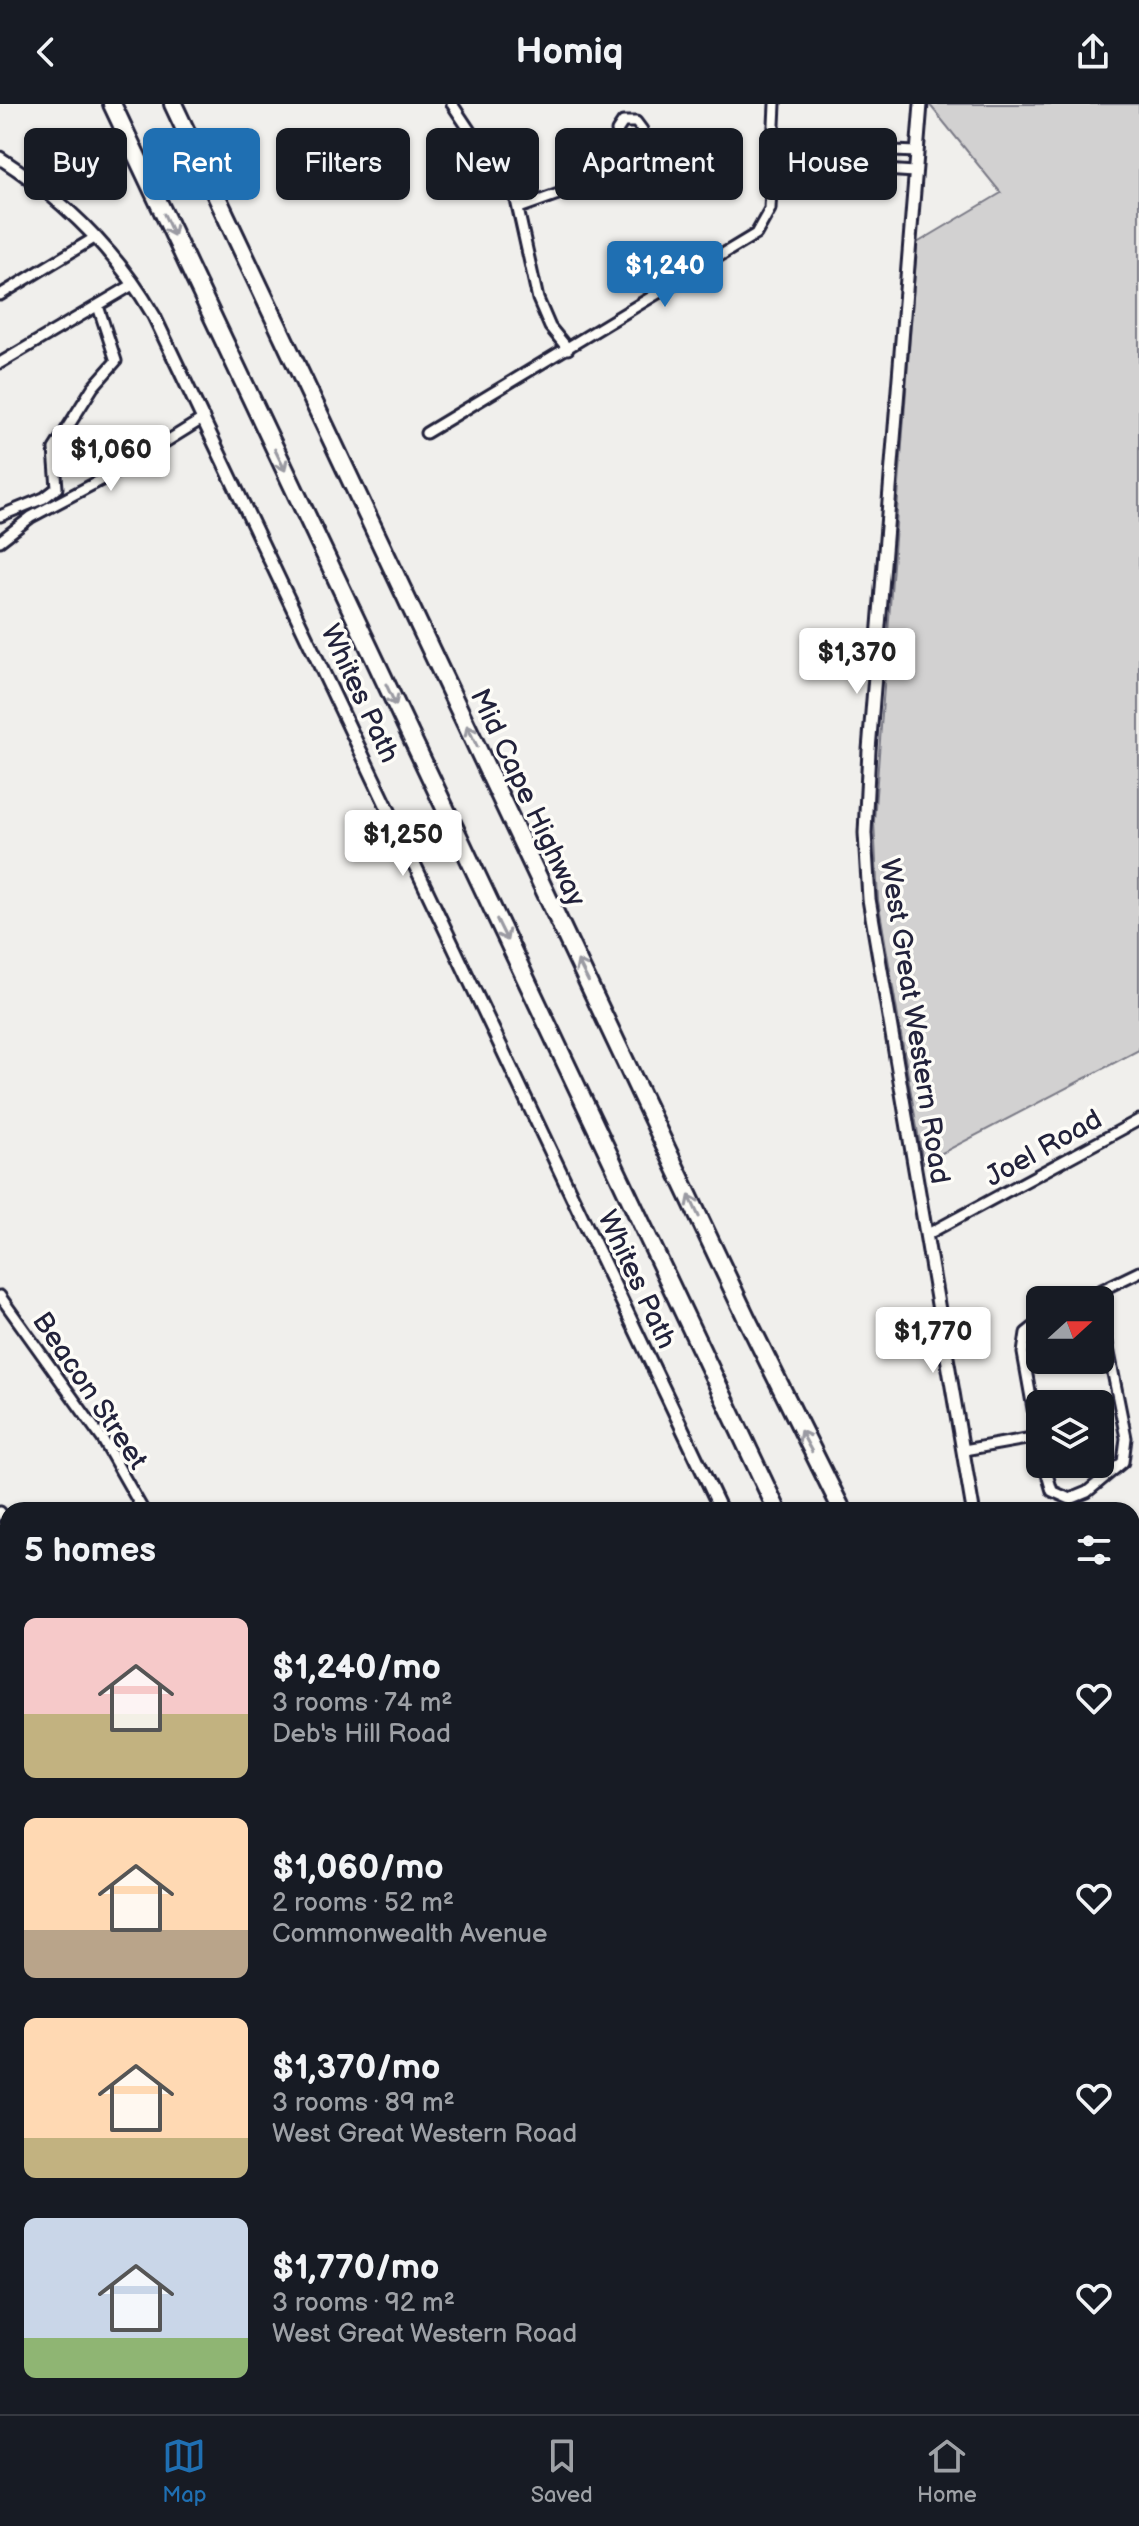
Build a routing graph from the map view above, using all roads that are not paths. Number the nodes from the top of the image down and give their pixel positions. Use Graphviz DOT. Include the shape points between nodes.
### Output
graph roads {
  1 [pos="112,104"];
  2 [pos="173,104"];
  3 [pos="452,104"];
  4 [pos="775,104"];
  5 [pos="921,104"];
  6 [pos="775,128"];
  7 [pos="897,151"];
  8 [pos="917,152"];
  9 [pos="0,158"];
  10 [pos="897,171"];
  11 [pos="915,172"];
  12 [pos="555,195"];
  13 [pos="771,200"];
  14 [pos="519,208"];
  15 [pos="96,237"];
  16 [pos="134,284"];
  17 [pos="0,295"];
  18 [pos="98,306"];
  19 [pos="568,349"];
  20 [pos="0,363"];
  21 [pos="204,418"];
  22 [pos="426,433"];
  23 [pos="0,516"];
  24 [pos="0,541"];
  25 [pos="1139,1120"];
  26 [pos="926,1235"];
  27 [pos="1139,1272"];
  28 [pos="1114,1287"];
  29 [pos="0,1296"];
  30 [pos="1026,1333"];
  31 [pos="1026,1370"];
  32 [pos="1113,1374"];
  33 [pos="1026,1443"];
  34 [pos="964,1450"];
  35 [pos="1114,1471"];
  36 [pos="1048,1478"];
  37 [pos="1105,1478"];
  38 [pos="138,1502"];
  39 [pos="717,1502"];
  40 [pos="773,1502"];
  41 [pos="838,1502"];
  42 [pos="972,1502"];
  1 -- 40 [label="highway, one-way"];
  41 -- 2 [label="highway, Mid Cape Highway, one-way"];
  3 -- 14 [label="street"];
  4 -- 6 [label="street"];
  5 -- 8 [label="street, West Great Western Road"];
  7 -- 8 [label="street"];
  8 -- 11 [label="street, West Great Western Road"];
  9 -- 15 [label="street, Whites Path"];
  10 -- 11 [label="street"];
  11 -- 26 [label="street, West Great Western Road" via="865,833 872,918"];
  12 -- 14 [label="street"];
  13 -- 19 [label="street" via="756,234"];
  14 -- 19 [label="street" via="538,299 550,327"];
  15 -- 16 [label="street, Whites Path"];
  15 -- 17 [label="street"];
  16 -- 18 [label="street"];
  16 -- 21 [label="street, Whites Path"];
  18 -- 20 [label="street"];
  18 -- 23 [label="street" via="116,361 54,449 57,488"];
  19 -- 22 [label="street"];
  21 -- 24 [label="street" via="31,517"];
  21 -- 39 [label="street, Whites Path"];
  25 -- 26 [label="street, Joel Road"];
  26 -- 34 [label="street, West Great Western Road"];
  27 -- 28 [label="street"];
  29 -- 38 [label="street, Beacon Street" via="103,1440"];
  30 -- 31 [label="street"];
  32 -- 35 [label="street" via="1126,1438 1126,1456"];
  33 -- 34 [label="street"];
  34 -- 42 [label="street, West Great Western Road"];
  36 -- 37 [label="street" via="1052,1491 1070,1499"];
}
